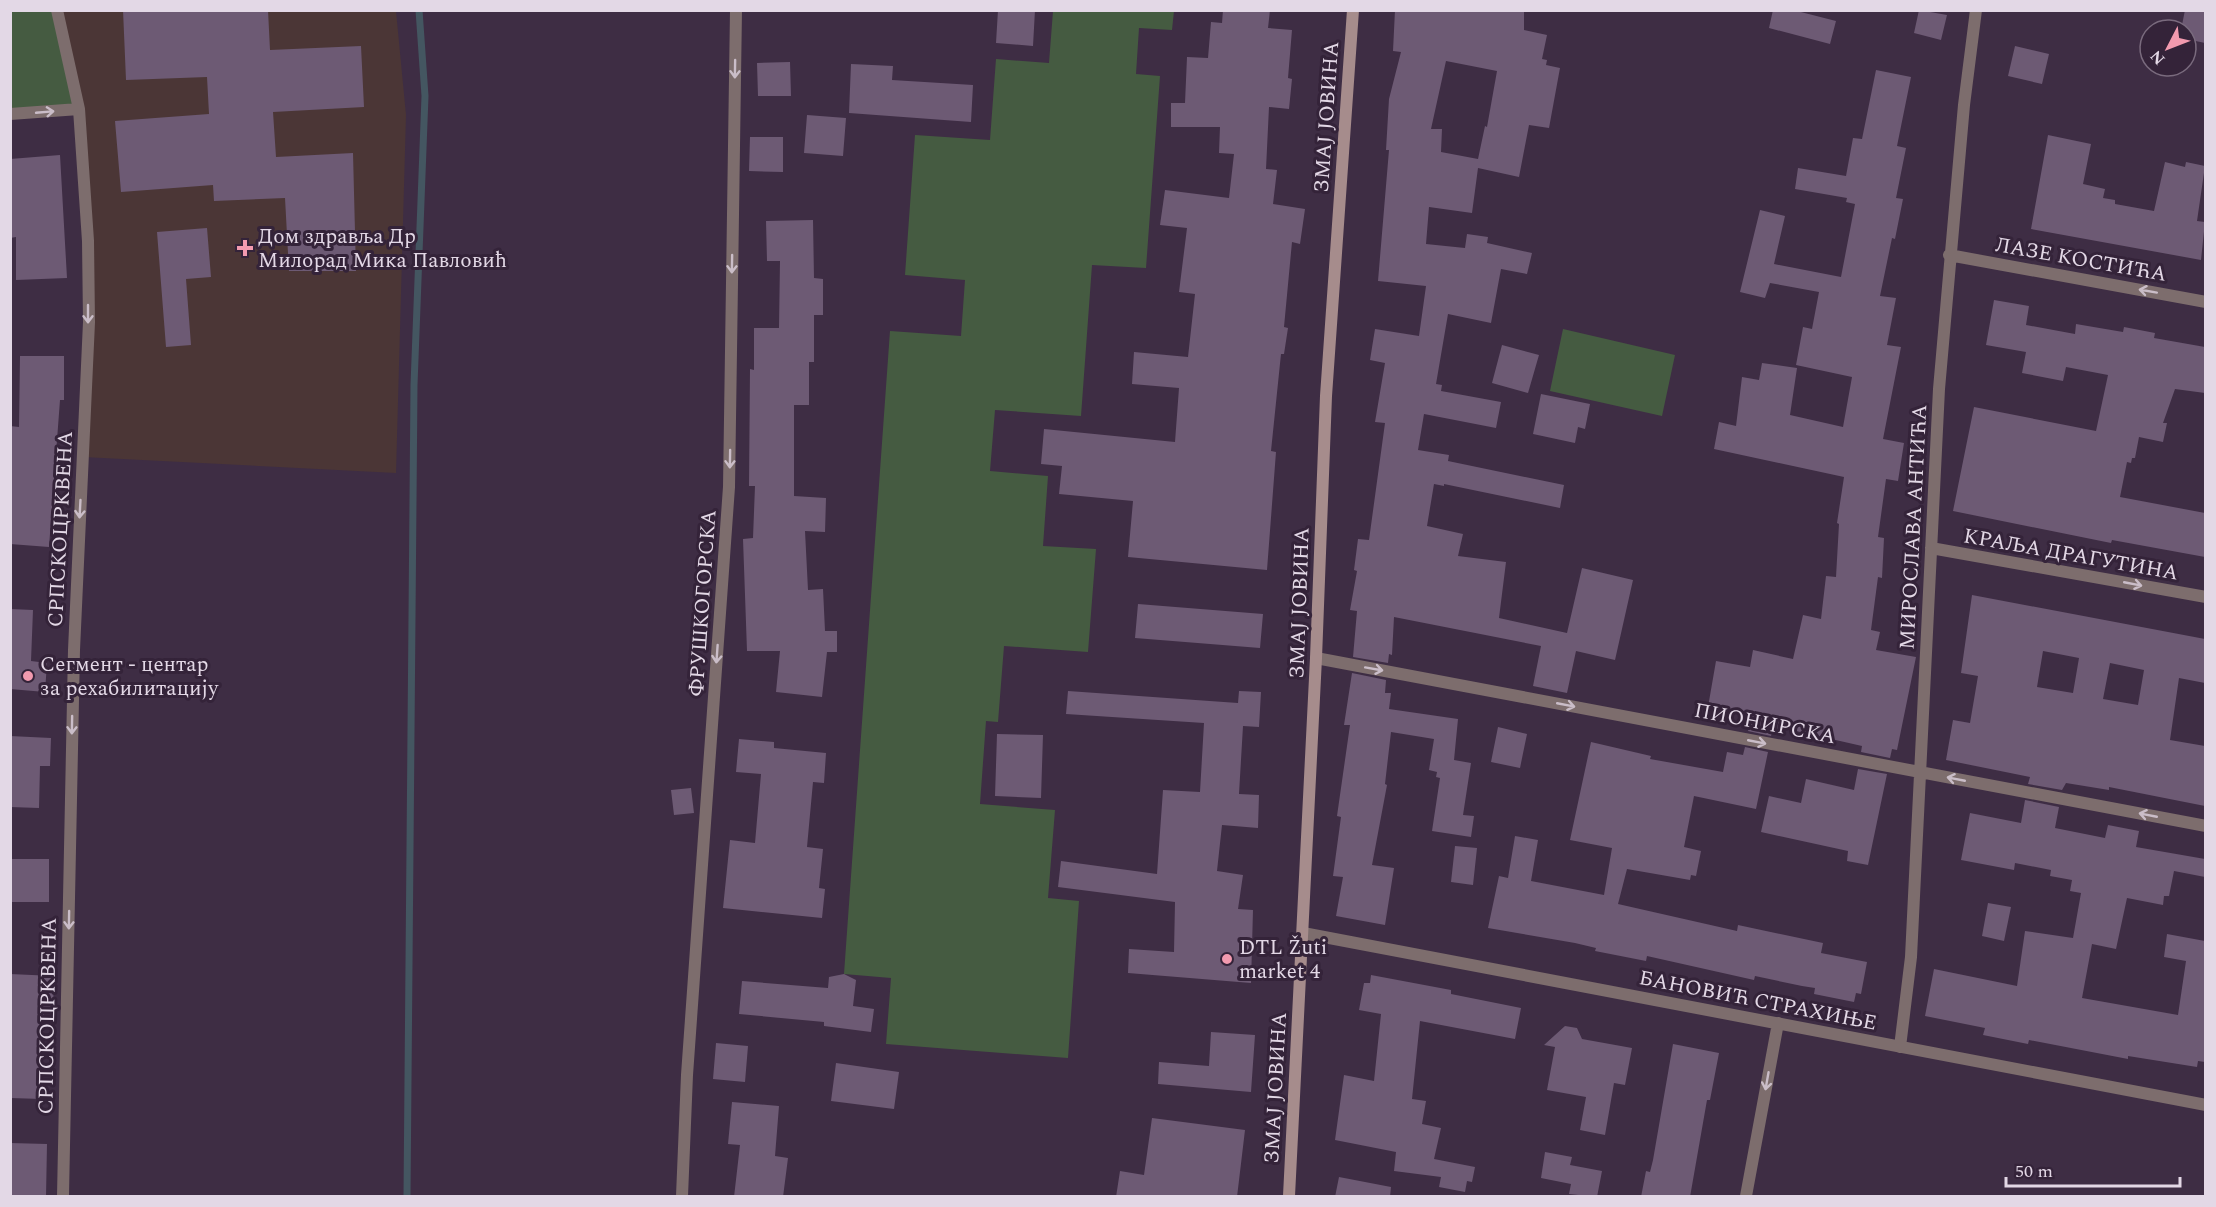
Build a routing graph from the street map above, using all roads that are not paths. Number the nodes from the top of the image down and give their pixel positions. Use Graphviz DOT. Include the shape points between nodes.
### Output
graph roads {
  1 [pos="57,10"];
  2 [pos="736,10"];
  3 [pos="1353,10"];
  4 [pos="1976,10"];
  5 [pos="78,109"];
  6 [pos="10,114"];
  7 [pos="1949,255"];
  8 [pos="2205,302"];
  9 [pos="1931,548"];
  10 [pos="2205,597"];
  11 [pos="1316,658"];
  12 [pos="1921,772"];
  13 [pos="2205,826"];
  14 [pos="1303,933"];
  15 [pos="1778,1023"];
  16 [pos="1900,1047"];
  17 [pos="2205,1106"];
  18 [pos="63,1197"];
  19 [pos="682,1197"];
  20 [pos="1289,1197"];
  21 [pos="1746,1197"];
  1 -- 5 [label="street, СРПСКОЦРКВЕНА"];
  2 -- 19 [label="street, ФРУШКОГОРСКА, one-way" via="729,487 687,1074"];
  3 -- 11 [label="street, ЗМАЈ ЈОВИНА" via="1326,396"];
  4 -- 7 [label="street, МИРОСЛАВА АНТИЋА"];
  6 -- 5 [label="street, one-way"];
  5 -- 18 [label="street, СРПСКОЦРКВЕНА, one-way" via="89,322 74,650"];
  8 -- 7 [label="street, ЛАЗЕ КОСТИЋА, one-way"];
  7 -- 9 [label="street, МИРОСЛАВА АНТИЋА"];
  9 -- 10 [label="street, КРАЉА ДРАГУТИНА, one-way"];
  9 -- 12 [label="street, МИРОСЛАВА АНТИЋА"];
  11 -- 12 [label="street, ПИОНИРСКА, one-way"];
  11 -- 14 [label="street, ЗМАЈ ЈОВИНА"];
  13 -- 12 [label="street, ПИОНИРСКА, one-way"];
  12 -- 16 [label="street, МИРОСЛАВА АНТИЋА" via="1908,988"];
  14 -- 15 [label="street, БАНОВИЋ СТРАХИЊЕ"];
  14 -- 20 [label="street, ЗМАЈ ЈОВИНА"];
  15 -- 16 [label="street, БАНОВИЋ СТРАХИЊЕ"];
  15 -- 21 [label="street, one-way"];
  16 -- 17 [label="street, БАНОВИЋ СТРАХИЊЕ"];
}
